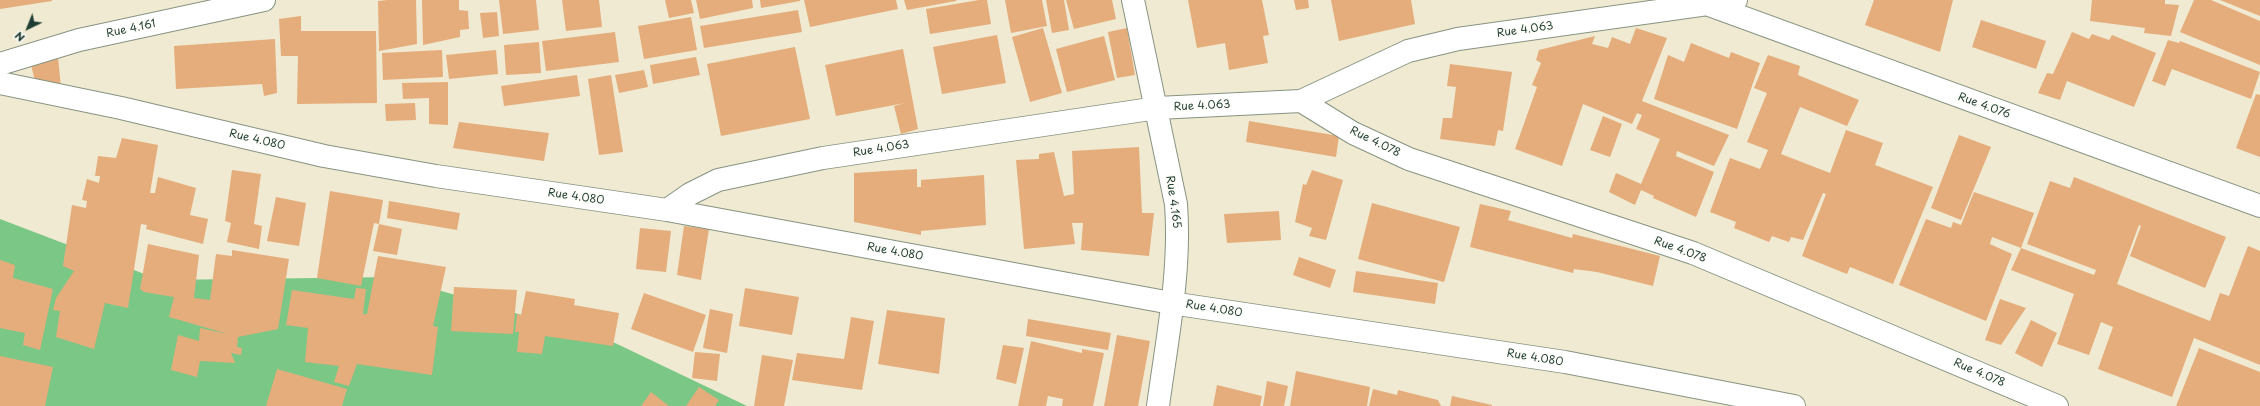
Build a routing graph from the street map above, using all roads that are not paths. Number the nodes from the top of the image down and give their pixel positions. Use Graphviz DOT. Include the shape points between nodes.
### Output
graph roads {
  1 [pos="264,0"];
  2 [pos="1133,0"];
  3 [pos="1736,0"];
  4 [pos="1708,5"];
  5 [pos="0,64"];
  6 [pos="0,83"];
  7 [pos="1301,101"];
  8 [pos="1156,108"];
  9 [pos="2260,206"];
  10 [pos="668,210"];
  11 [pos="1171,303"];
  12 [pos="1158,406"];
  13 [pos="1794,406"];
  14 [pos="2057,406"];
  1 -- 5 [label="street, Rue 4.161" via="79,40"];
  2 -- 8 [label="street, Rue 4.165"];
  3 -- 4 [label="street, Rue 4.063"];
  4 -- 7 [label="street, Rue 4.063" via="1458,39 1408,51"];
  4 -- 9 [label="street, Rue 4.076"];
  6 -- 10 [label="street, Rue 4.080" via="121,108 324,156 436,176"];
  7 -- 8 [label="street, Rue 4.063"];
  7 -- 14 [label="street, Rue 4.078" via="1354,133 1409,159 1693,253"];
  8 -- 10 [label="street, Rue 4.063" via="823,158 718,180 690,194"];
  8 -- 11 [label="street, Rue 4.165" via="1176,204 1178,230"];
  10 -- 11 [label="street, Rue 4.080"];
  11 -- 12 [label="street, Rue 4.165"];
  11 -- 13 [label="street, Rue 4.080" via="1565,362"];
}
